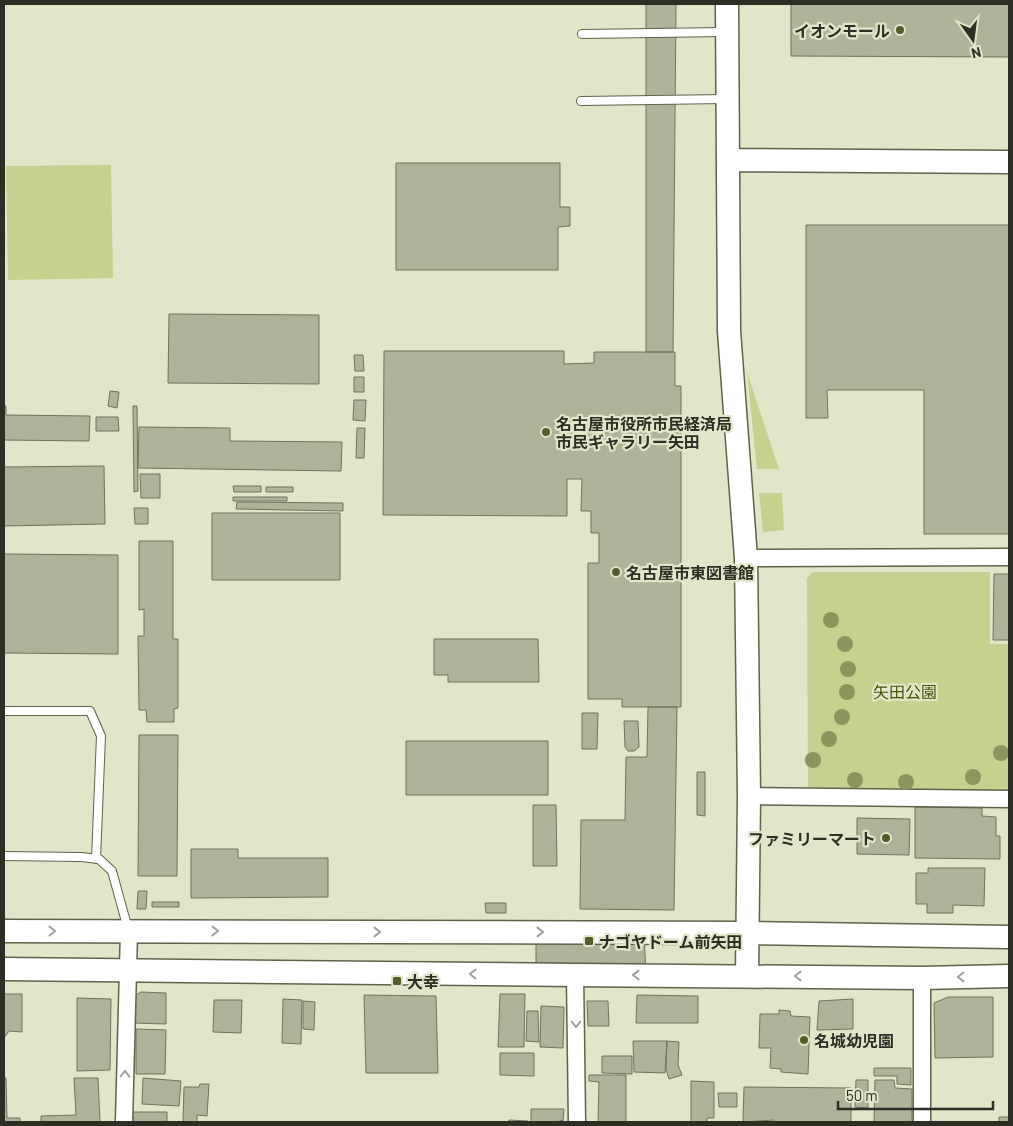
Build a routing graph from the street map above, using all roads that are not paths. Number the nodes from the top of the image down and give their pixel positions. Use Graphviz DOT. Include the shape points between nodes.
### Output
graph roads {
  1 [pos="727,4"];
  2 [pos="727,32"];
  3 [pos="582,34"];
  4 [pos="728,99"];
  5 [pos="581,101"];
  6 [pos="729,160"];
  7 [pos="1009,162"];
  8 [pos="1009,557"];
  9 [pos="746,558"];
  10 [pos="4,711"];
  11 [pos="749,796"];
  12 [pos="1009,799"];
  13 [pos="4,856"];
  14 [pos="96,859"];
  15 [pos="4,930"];
  16 [pos="129,931"];
  17 [pos="748,933"];
  18 [pos="1009,937"];
  19 [pos="4,969"];
  20 [pos="127,971"];
  21 [pos="575,975"];
  22 [pos="747,976"];
  23 [pos="1009,976"];
  24 [pos="922,978"];
  25 [pos="124,1122"];
  26 [pos="576,1122"];
  27 [pos="922,1122"];
  1 -- 2 [label="street"];
  2 -- 3 [label="lane"];
  2 -- 4 [label="street"];
  4 -- 5 [label="lane"];
  4 -- 6 [label="street"];
  6 -- 7 [label="street"];
  6 -- 9 [label="street" via="729,331"];
  8 -- 9 [label="street"];
  9 -- 11 [label="street"];
  10 -- 14 [label="lane" via="90,711 102,736"];
  11 -- 12 [label="street"];
  11 -- 17 [label="street"];
  13 -- 14 [label="lane"];
  14 -- 16 [label="lane" via="112,871"];
  15 -- 16 [label="street, one-way"];
  16 -- 17 [label="street, one-way"];
  16 -- 20 [label="street"];
  17 -- 18 [label="street"];
  17 -- 22 [label="street"];
  19 -- 20 [label="street"];
  21 -- 20 [label="street, one-way"];
  25 -- 20 [label="street, one-way"];
  22 -- 21 [label="street, one-way"];
  21 -- 26 [label="street, one-way"];
  24 -- 22 [label="street, one-way"];
  23 -- 24 [label="street, one-way"];
  24 -- 27 [label="street"];
}
